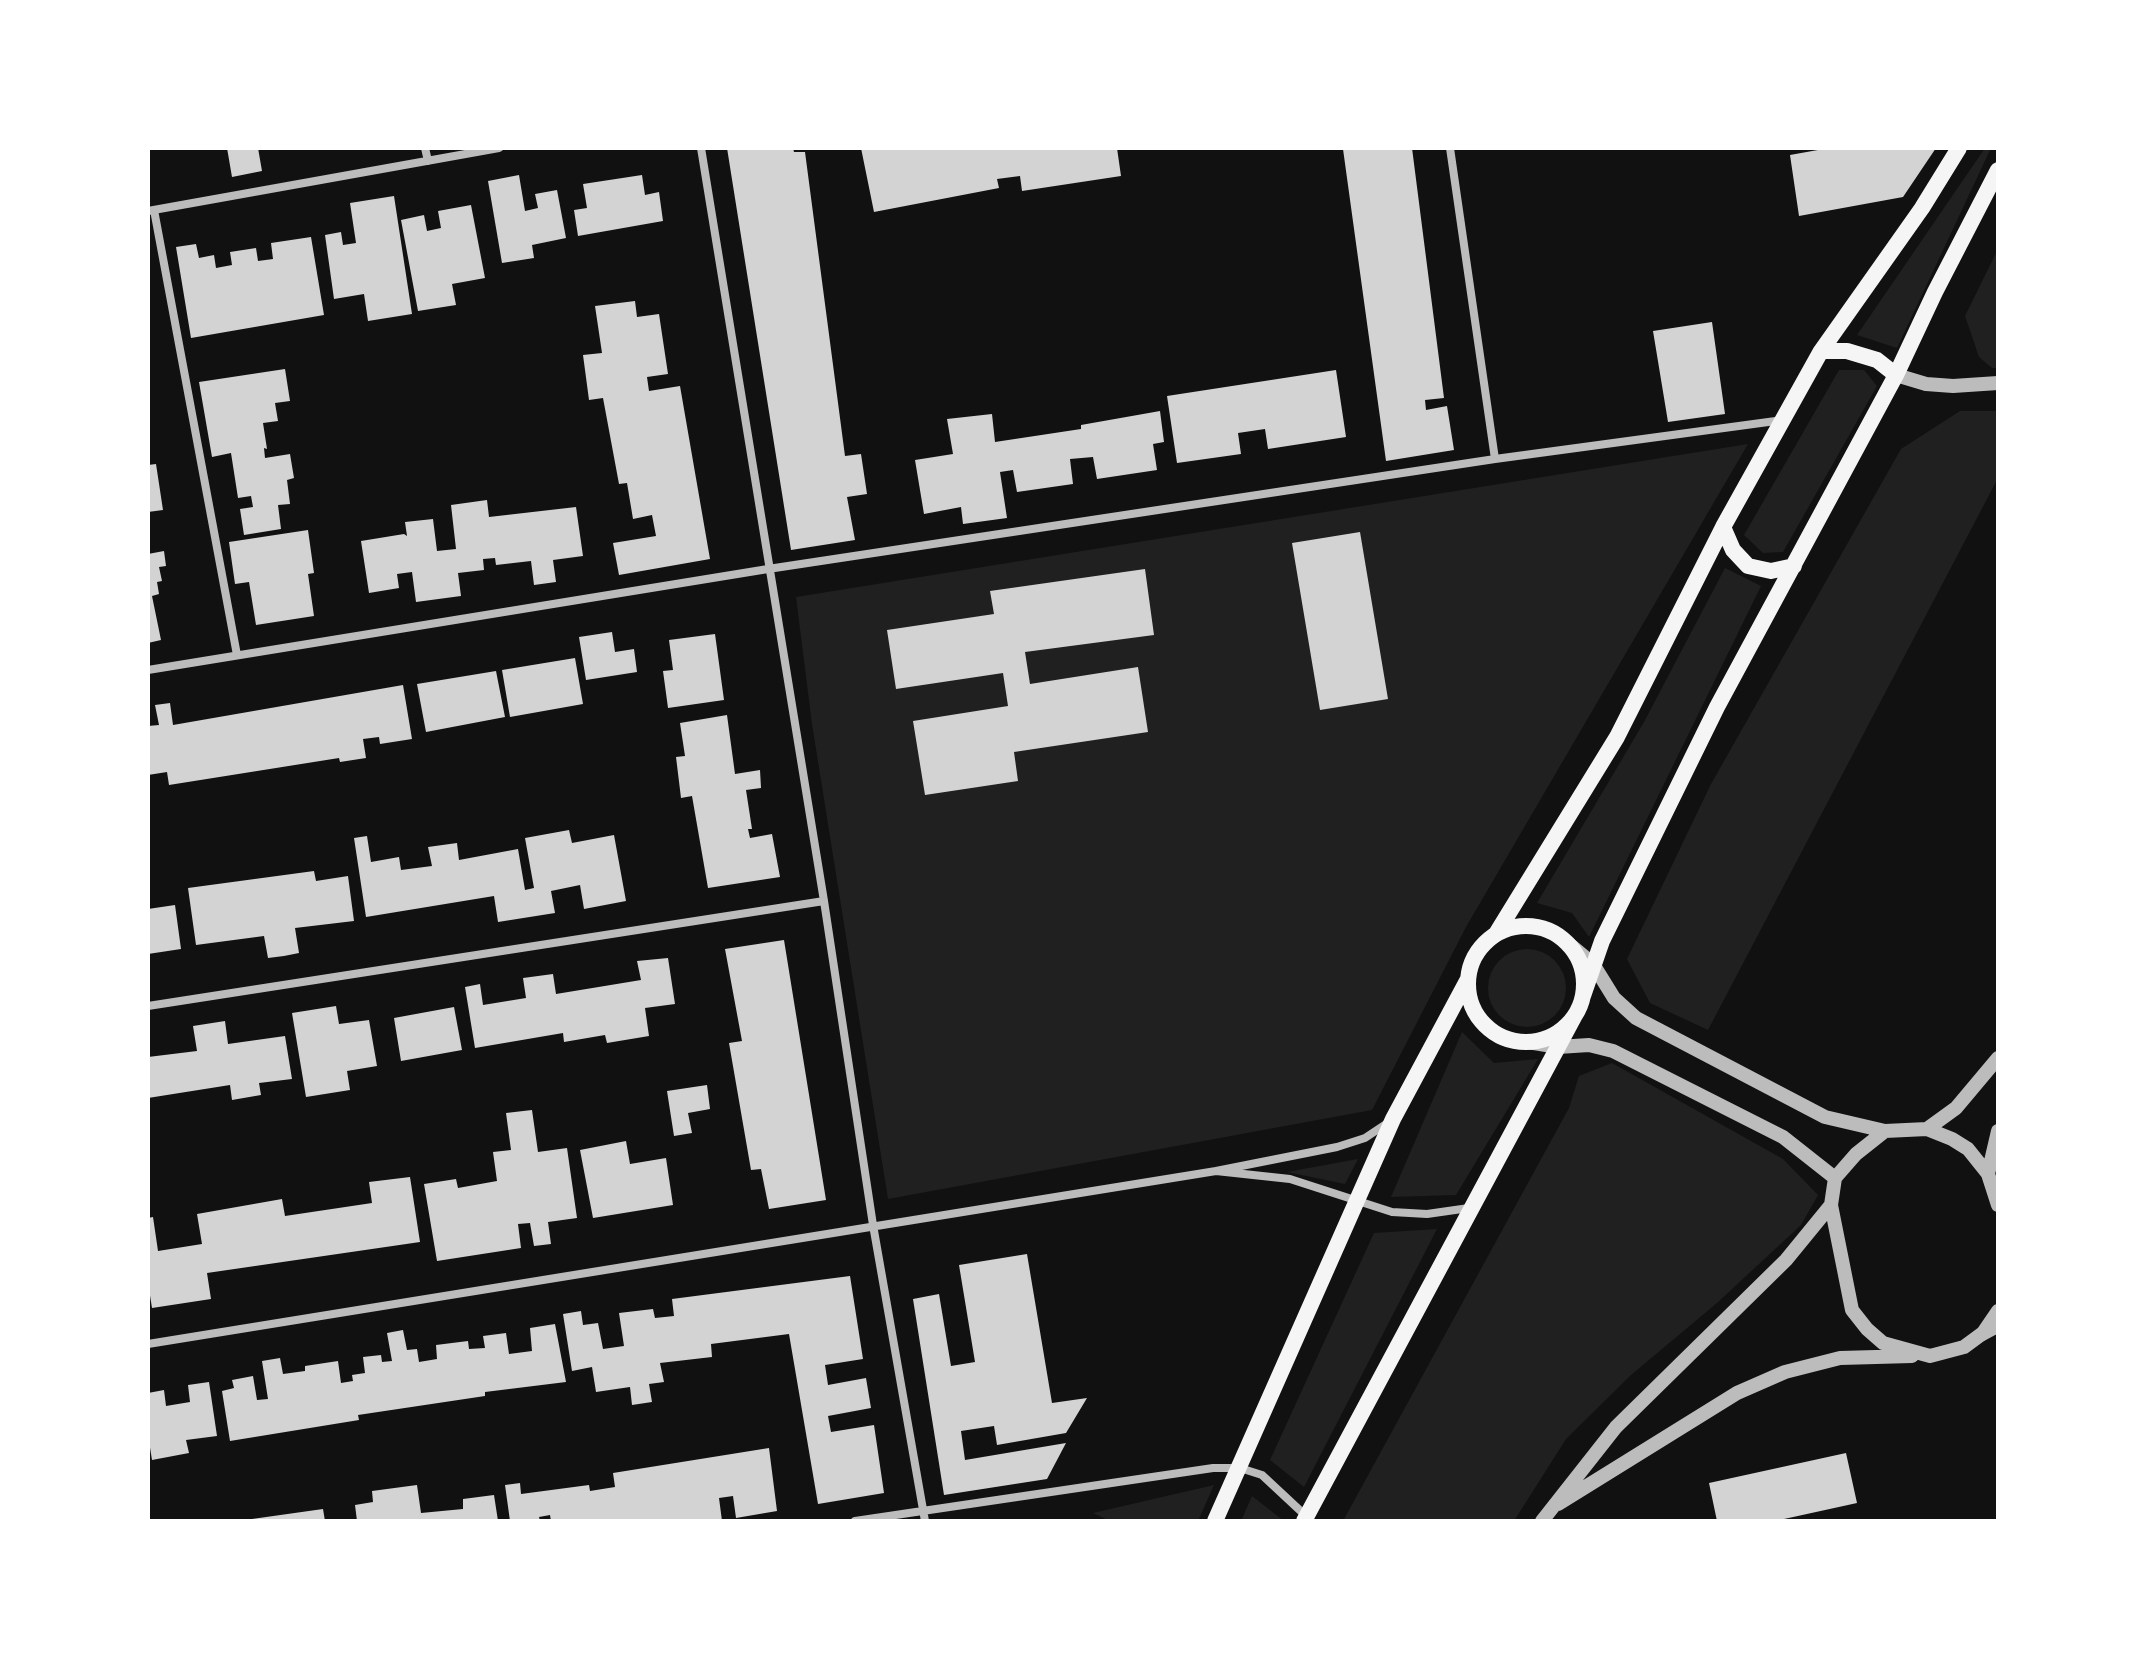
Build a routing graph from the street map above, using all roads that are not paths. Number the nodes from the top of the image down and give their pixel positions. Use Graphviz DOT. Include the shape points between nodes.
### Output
graph roads {
  1 [pos="425,148"];
  2 [pos="499,148"];
  3 [pos="701,148"];
  4 [pos="1450,148"];
  5 [pos="1959,148"];
  6 [pos="428,161"];
  7 [pos="1998,170"];
  8 [pos="151,210"];
  9 [pos="1821,351"];
  10 [pos="1896,375"];
  11 [pos="1998,383"];
  12 [pos="1783,420"];
  13 [pos="1495,459"];
  14 [pos="1723,527"];
  15 [pos="1794,566"];
  16 [pos="768,569"];
  17 [pos="237,655"];
  18 [pos="148,670"];
  19 [pos="824,901"];
  20 [pos="1496,934"];
  21 [pos="1569,944"];
  22 [pos="1593,964"];
  23 [pos="1468,979"];
  24 [pos="1583,996"];
  25 [pos="148,1006"];
  26 [pos="1574,1017"];
  27 [pos="1528,1042"];
  28 [pos="1558,1047"];
  29 [pos="1998,1058"];
  30 [pos="1393,1119"];
  31 [pos="1927,1129"];
  32 [pos="1885,1131"];
  33 [pos="1998,1131"];
  34 [pos="1216,1171"];
  35 [pos="1988,1174"];
  36 [pos="1835,1178"];
  37 [pos="1358,1201"];
  38 [pos="1831,1205"];
  39 [pos="1998,1205"];
  40 [pos="1469,1208"];
  41 [pos="873,1225"];
  42 [pos="1998,1311"];
  43 [pos="1998,1329"];
  44 [pos="148,1344"];
  45 [pos="1964,1347"];
  46 [pos="1930,1356"];
  47 [pos="1240,1468"];
  48 [pos="923,1510"];
  49 [pos="1545,1516"];
  50 [pos="1305,1519"];
  51 [pos="855,1521"];
  52 [pos="925,1521"];
  53 [pos="1215,1521"];
  1 -- 6 [label="street"];
  2 -- 6 [label="street"];
  3 -- 16 [label="street"];
  4 -- 13 [label="street"];
  5 -- 9 [label="main road"];
  6 -- 8 [label="street"];
  7 -- 10 [label="main road"];
  8 -- 17 [label="street"];
  9 -- 10 [label="main road" via="1847,351 1877,360"];
  9 -- 12 [label="main road"];
  10 -- 11 [label="street" via="1926,384"];
  10 -- 15 [label="main road"];
  12 -- 13 [label="street"];
  12 -- 14 [label="main road"];
  13 -- 16 [label="street"];
  14 -- 15 [label="main road" via="1748,566 1771,571"];
  14 -- 20 [label="main road" via="1617,737"];
  15 -- 22 [label="main road" via="1717,707"];
  16 -- 17 [label="street"];
  16 -- 19 [label="street"];
  17 -- 18 [label="street"];
  19 -- 25 [label="street"];
  19 -- 41 [label="street"];
  20 -- 21 [label="main road" via="1534,926"];
  20 -- 23 [label="main road" via="1476,953"];
  21 -- 22 [label="street"];
  21 -- 24 [label="main road" via="1582,969"];
  22 -- 24 [label="main road"];
  22 -- 32 [label="street" via="1614,998 1636,1018 1825,1117"];
  23 -- 27 [label="main road" via="1472,1003 1484,1024 1497,1034"];
  23 -- 30 [label="main road"];
  24 -- 26 [label="main road"];
  26 -- 27 [label="main road" via="1561,1030"];
  26 -- 28 [label="main road"];
  27 -- 28 [label="street"];
  28 -- 36 [label="street" via="1589,1045 1613,1051 1783,1137"];
  28 -- 40 [label="main road"];
  29 -- 31 [label="street" via="1956,1108"];
  30 -- 34 [label="street" via="1365,1138 1337,1147"];
  30 -- 37 [label="main road"];
  31 -- 32 [label="street"];
  31 -- 35 [label="street" via="1968,1149"];
  32 -- 36 [label="street"];
  33 -- 35 [label="street"];
  34 -- 37 [label="street" via="1290,1179"];
  34 -- 41 [label="street"];
  35 -- 39 [label="street"];
  36 -- 38 [label="street"];
  37 -- 40 [label="street" via="1392,1212"];
  37 -- 47 [label="main road"];
  38 -- 46 [label="street" via="1852,1310 1883,1343"];
  38 -- 49 [label="street" via="1786,1260 1616,1427"];
  40 -- 50 [label="main road"];
  41 -- 44 [label="street"];
  41 -- 48 [label="street"];
  42 -- 45 [label="street" via="1983,1333"];
  43 -- 45 [label="street"];
  45 -- 46 [label="street"];
  46 -- 49 [label="street" via="1840,1358 1785,1372 1737,1393"];
  47 -- 48 [label="street"];
  47 -- 50 [label="street" via="1262,1475"];
  47 -- 53 [label="main road"];
  48 -- 51 [label="street"];
  48 -- 52 [label="street"];
}
